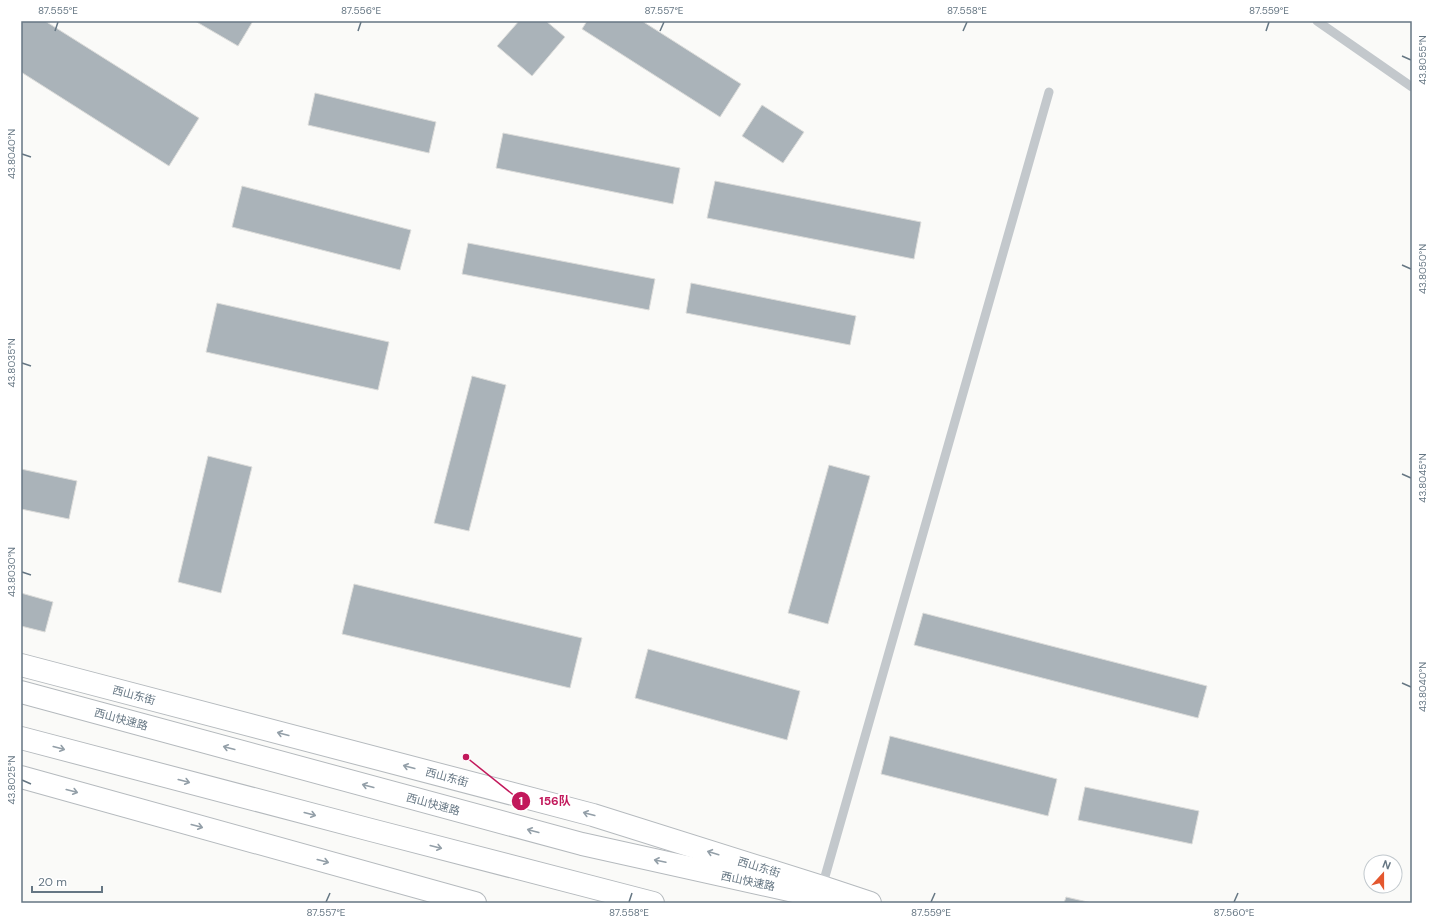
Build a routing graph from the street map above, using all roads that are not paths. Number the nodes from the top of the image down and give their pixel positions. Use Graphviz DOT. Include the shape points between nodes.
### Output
graph roads {
  1 [pos="1316,21"];
  2 [pos="1412,87"];
  3 [pos="1049,92"];
  4 [pos="21,665"];
  5 [pos="21,692"];
  6 [pos="21,738"];
  7 [pos="21,777"];
  8 [pos="822,887"];
  9 [pos="476,903"];
  10 [pos="653,903"];
  11 [pos="848,903"];
  12 [pos="870,903"];
  1 -- 2 [label="lane"];
  3 -- 8 [label="lane"];
  8 -- 4 [label="main road, 西山东街, one-way" via="593,816"];
  11 -- 5 [label="main road, 西山快速路, one-way" via="582,844"];
  6 -- 10 [label="main road, one-way"];
  7 -- 9 [label="main road, one-way"];
  8 -- 12 [label="main road, 西山东街"];
}
